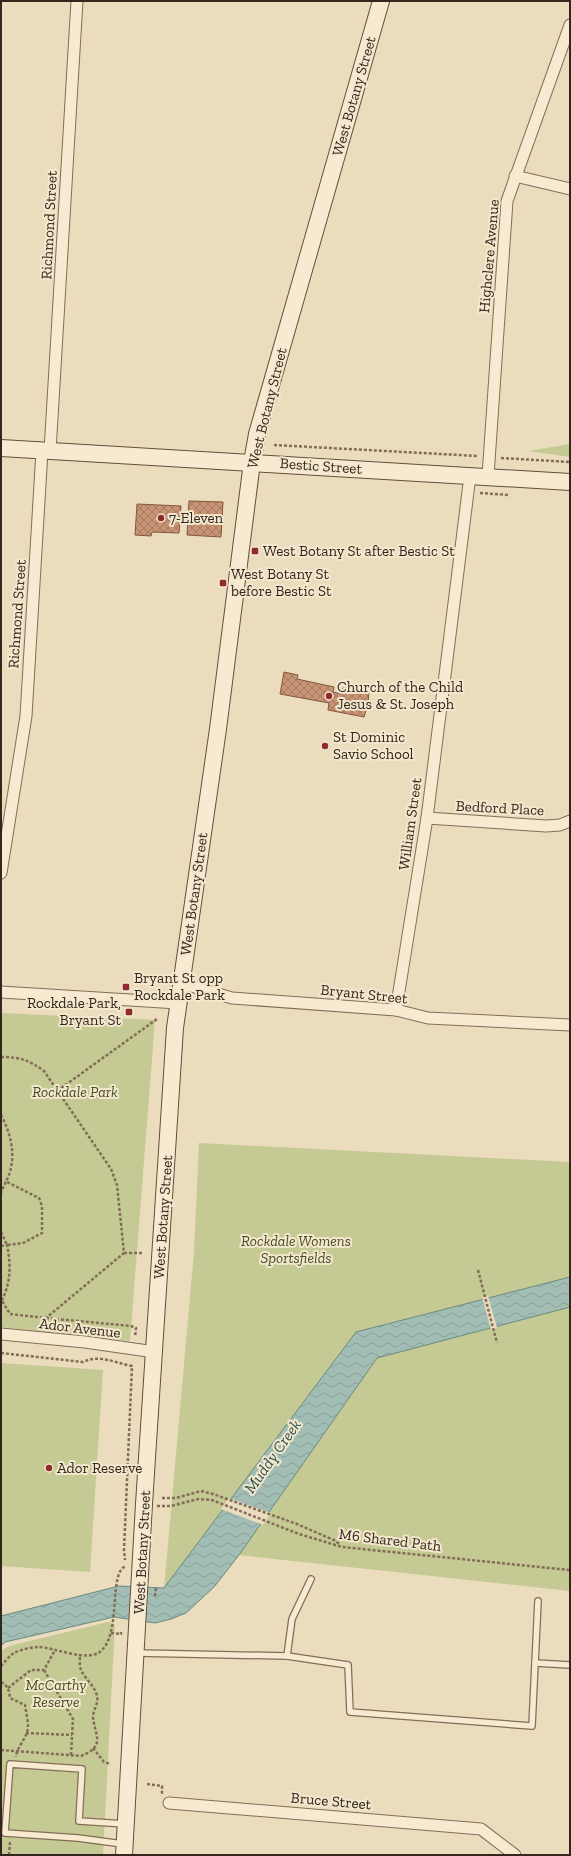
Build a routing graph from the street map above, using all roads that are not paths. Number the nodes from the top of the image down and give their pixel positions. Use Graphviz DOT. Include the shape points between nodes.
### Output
graph roads {
  1 [pos="77,1"];
  2 [pos="382,1"];
  3 [pos="570,25"];
  4 [pos="515,176"];
  5 [pos="570,189"];
  6 [pos="1,448"];
  7 [pos="46,451"];
  8 [pos="252,462"];
  9 [pos="470,476"];
  10 [pos="488,476"];
  11 [pos="570,482"];
  12 [pos="427,818"];
  13 [pos="570,821"];
  14 [pos="1,873"];
  15 [pos="181,983"];
  16 [pos="1,992"];
  17 [pos="178,1003"];
  18 [pos="396,1010"];
  19 [pos="570,1025"];
  20 [pos="1,1334"];
  21 [pos="155,1352"];
  22 [pos="311,1579"];
  23 [pos="538,1601"];
  24 [pos="137,1647"];
  25 [pos="287,1656"];
  26 [pos="535,1663"];
  27 [pos="570,1665"];
  28 [pos="169,1803"];
  29 [pos="126,1824"];
  30 [pos="125,1850"];
  31 [pos="515,1855"];
  1 -- 7 [label="street, Richmond Street"];
  2 -- 8 [label="main road, West Botany Street" via="264,412"];
  3 -- 4 [label="street, Highclere Avenue"];
  4 -- 5 [label="street"];
  4 -- 10 [label="street, Highclere Avenue" via="507,201"];
  6 -- 7 [label="main road, Bestic Street"];
  7 -- 8 [label="main road, Bestic Street"];
  7 -- 14 [label="street, Richmond Street" via="26,716"];
  8 -- 9 [label="main road, Bestic Street"];
  8 -- 15 [label="main road, West Botany Street" via="218,729"];
  9 -- 10 [label="main road, Bestic Street"];
  9 -- 12 [label="street, William Street"];
  10 -- 11 [label="main road, Bestic Street"];
  12 -- 13 [label="street, Bedford Place" via="546,826"];
  12 -- 18 [label="street, William Street"];
  15 -- 17 [label="main road, West Botany Street"];
  15 -- 18 [label="street, Bryant Street" via="232,998"];
  16 -- 17 [label="street"];
  17 -- 21 [label="main road, West Botany Street"];
  18 -- 19 [label="street, Bryant Street" via="428,1018"];
  20 -- 21 [label="street, Ador Avenue"];
  21 -- 24 [label="main road, West Botany Street"];
  22 -- 25 [label="lane" via="292,1620"];
  23 -- 26 [label="lane"];
  24 -- 25 [label="lane"];
  24 -- 29 [label="main road, West Botany Street"];
  25 -- 26 [label="lane" via="348,1665 350,1712 532,1726"];
  26 -- 27 [label="lane"];
  28 -- 31 [label="street, Bruce Street" via="481,1829"];
  29 -- 30 [label="main road, West Botany Street"];
  29 -- 30 [label="lane" via="79,1821 82,1769 10,1764 6,1833 78,1838"];
}
